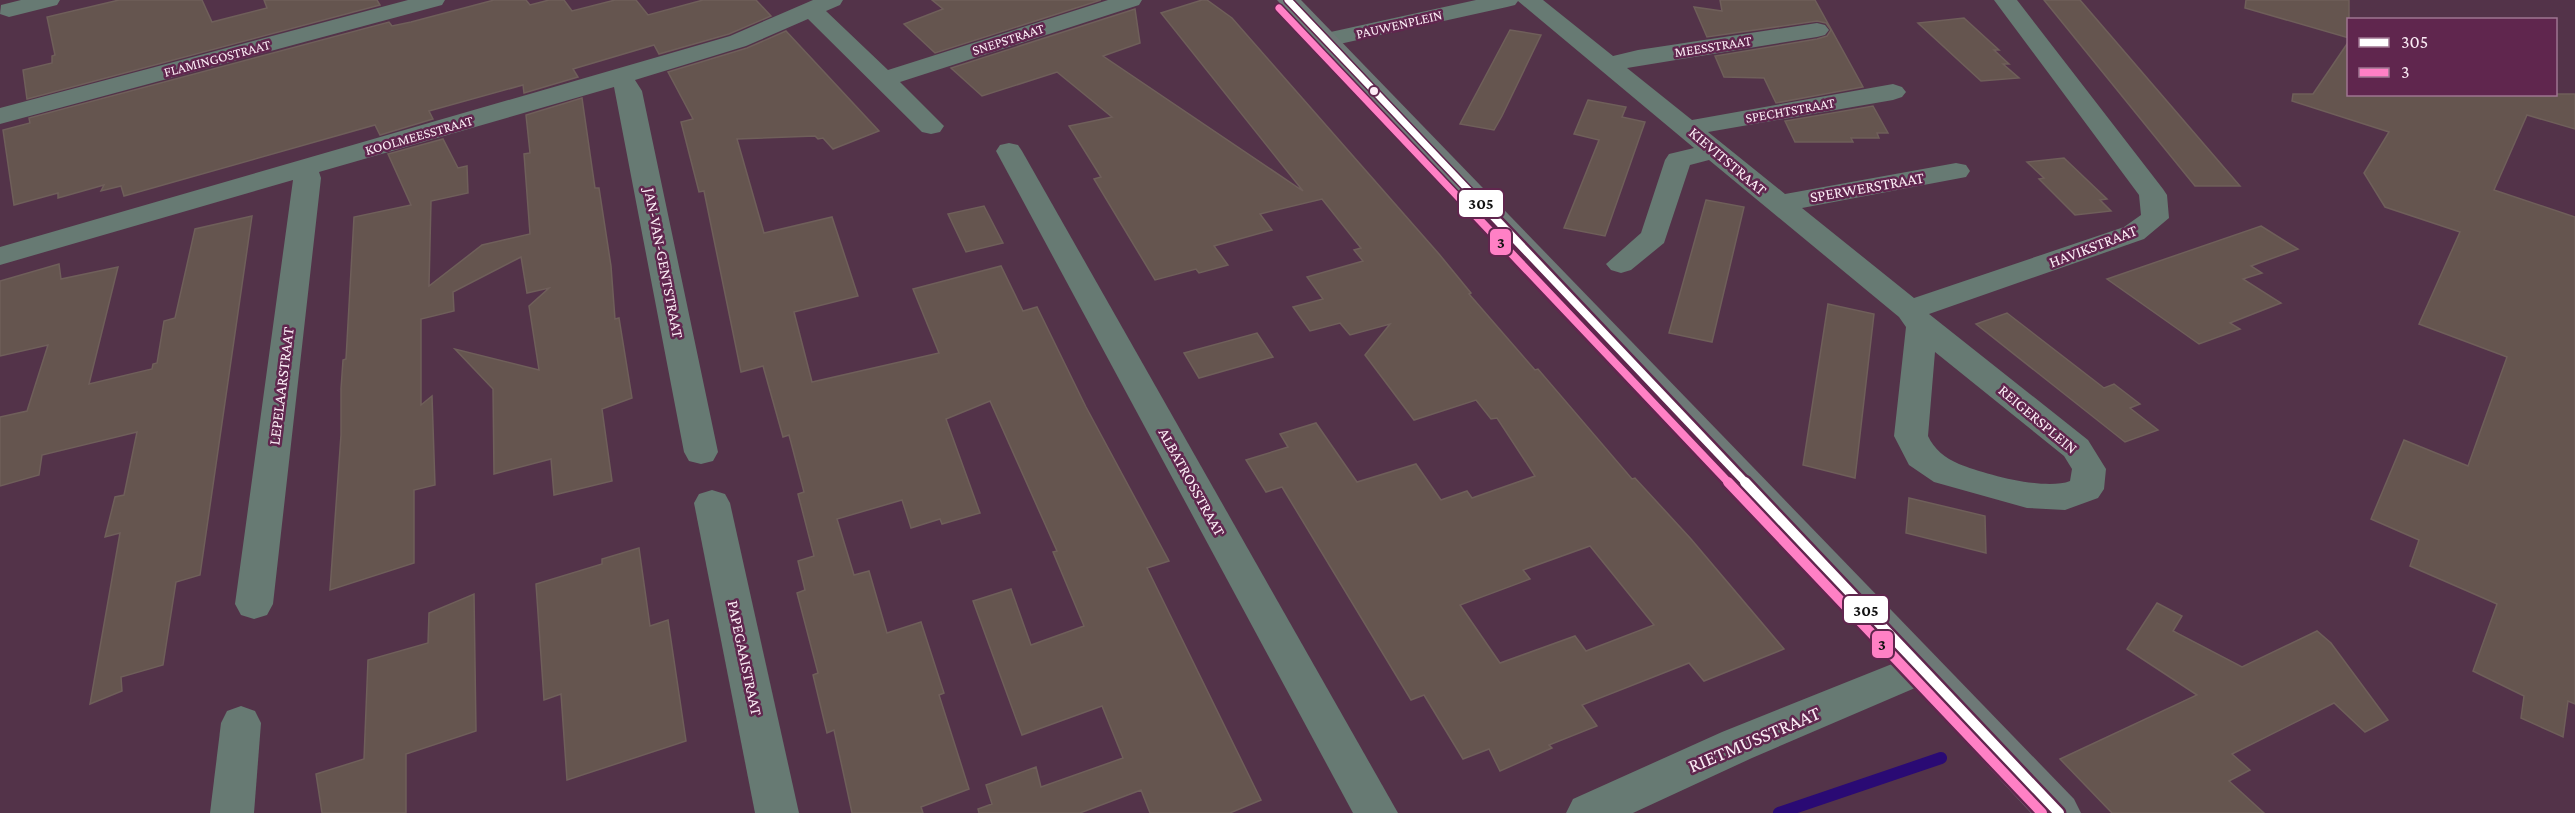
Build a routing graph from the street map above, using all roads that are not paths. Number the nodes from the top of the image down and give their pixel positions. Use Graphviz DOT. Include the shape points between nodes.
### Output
graph roads {
  1 [pos="50,0"];
  2 [pos="434,0"];
  3 [pos="1131,0"];
  4 [pos="1288,0"];
  5 [pos="1507,0"];
  6 [pos="1529,0"];
  7 [pos="2005,0"];
  8 [pos="821,4"];
  9 [pos="6,9"];
  10 [pos="1817,30"];
  11 [pos="1326,40"];
  12 [pos="1610,65"];
  13 [pos="620,77"];
  14 [pos="884,79"];
  15 [pos="1893,92"];
  16 [pos="0,116"];
  17 [pos="931,126"];
  18 [pos="1688,128"];
  19 [pos="1009,151"];
  20 [pos="1715,151"];
  21 [pos="304,168"];
  22 [pos="1956,171"];
  23 [pos="1779,204"];
  24 [pos="0,256"];
  25 [pos="1621,264"];
  26 [pos="1916,318"];
  27 [pos="701,452"];
  28 [pos="712,503"];
  29 [pos="254,604"];
  30 [pos="1922,668"];
  31 [pos="241,723"];
  32 [pos="232,813"];
  33 [pos="777,813"];
  34 [pos="1376,813"];
  35 [pos="1588,813"];
  36 [pos="2059,813"];
  1 -- 9 [label="street"];
  2 -- 16 [label="street, FLAMINGOSTRAAT"];
  3 -- 14 [label="street, SNEPSTRAAT"];
  4 -- 11 [label="main road"];
  5 -- 11 [label="street, PAUWENPLEIN"];
  6 -- 12 [label="street, KIEVITSTRAAT"];
  7 -- 26 [label="street, HAVIKSTRAAT" via="2153,195 2155,218 2134,234"];
  8 -- 13 [label="street, KOOLMEESSTRAAT" via="738,41"];
  8 -- 14 [label="street"];
  10 -- 12 [label="street, MEESSTRAAT" via="1638,57"];
  11 -- 30 [label="main road"];
  12 -- 18 [label="street, KIEVITSTRAAT"];
  13 -- 21 [label="street, KOOLMEESSTRAAT"];
  13 -- 27 [label="street, JAN-VAN-GENTSTRAAT" via="629,91"];
  14 -- 17 [label="street"];
  15 -- 18 [label="street, SPECHTSTRAAT"];
  18 -- 20 [label="street, KIEVITSTRAAT"];
  19 -- 34 [label="street, ALBATROSSTRAAT"];
  20 -- 23 [label="street, KIEVITSTRAAT"];
  20 -- 25 [label="street" via="1678,160 1654,237"];
  21 -- 24 [label="street, KOOLMEESSTRAAT"];
  21 -- 29 [label="street, LEPELAARSTRAAT" via="307,178"];
  22 -- 23 [label="street, SPERWERSTRAAT"];
  23 -- 26 [label="street, KIEVITSTRAAT"];
  26 -- 26 [label="street, REIGERSPLEIN" via="1911,436 1921,456 1946,473 2027,495 2066,497 2086,489 2090,469 2076,448"];
  28 -- 33 [label="street, PAPEGAAISTRAAT"];
  30 -- 35 [label="street, RIETMUSSTRAAT" via="1737,745"];
  30 -- 36 [label="main road"];
  31 -- 32 [label="street"];
}
